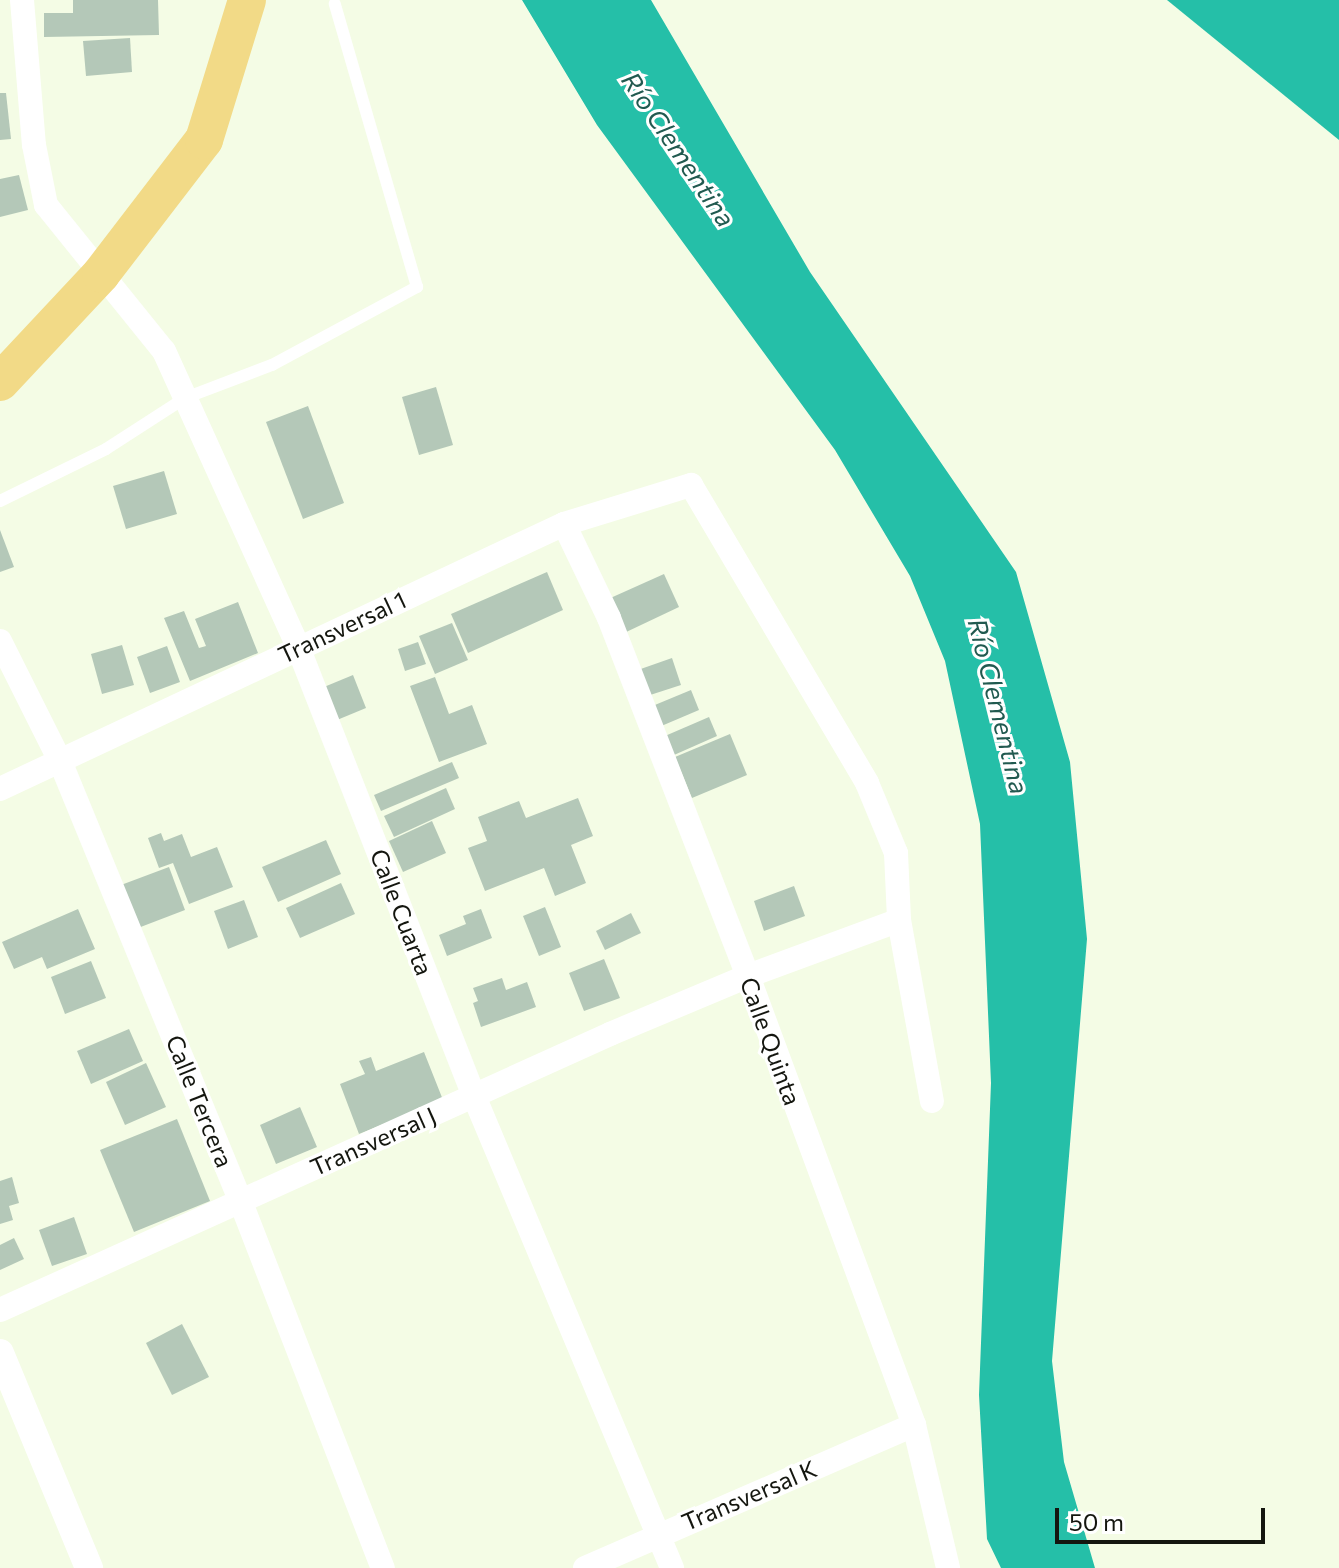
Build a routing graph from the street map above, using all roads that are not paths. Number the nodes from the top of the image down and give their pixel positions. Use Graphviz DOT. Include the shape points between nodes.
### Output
graph roads {
  1 [pos="22,0"];
  2 [pos="247,0"];
  3 [pos="335,4"];
  4 [pos="101,274"];
  5 [pos="0,382"];
  6 [pos="185,398"];
  7 [pos="0,501"];
  8 [pos="564,524"];
  9 [pos="0,641"];
  10 [pos="298,647"];
  11 [pos="60,761"];
  12 [pos="0,789"];
  13 [pos="899,920"];
  14 [pos="748,976"];
  15 [pos="474,1096"];
  16 [pos="932,1101"];
  17 [pos="240,1200"];
  18 [pos="0,1310"];
  19 [pos="0,1353"];
  20 [pos="914,1425"];
  21 [pos="658,1534"];
  22 [pos="89,1568"];
  23 [pos="383,1568"];
  24 [pos="585,1568"];
  25 [pos="672,1568"];
  26 [pos="948,1568"];
  1 -- 4 [label="street, Calle Cuarta" via="34,145 46,205"];
  2 -- 4 [label="highway" via="204,140"];
  3 -- 6 [label="lane" via="417,287 272,365"];
  4 -- 5 [label="highway"];
  4 -- 6 [label="street, Calle Cuarta" via="164,351"];
  6 -- 7 [label="lane" via="106,449"];
  6 -- 10 [label="street, Calle Cuarta"];
  8 -- 10 [label="street, Transversal 1"];
  8 -- 13 [label="street, Transversal 1" via="691,485 867,783 896,853"];
  8 -- 14 [label="street, Calle Quinta" via="609,618"];
  9 -- 11 [label="street, Calle Tercera"];
  10 -- 11 [label="street, Transversal 1"];
  10 -- 15 [label="street, Calle Cuarta"];
  11 -- 12 [label="street, Transversal 1"];
  11 -- 17 [label="street, Calle Tercera"];
  13 -- 14 [label="street, Transversal J"];
  13 -- 16 [label="street"];
  14 -- 15 [label="street, Transversal J"];
  14 -- 20 [label="street, Calle Quinta"];
  15 -- 17 [label="street, Transversal J"];
  15 -- 21 [label="street, Calle Cuarta"];
  17 -- 18 [label="street, Transversal J"];
  17 -- 23 [label="street, Calle Tercera"];
  19 -- 22 [label="street"];
  20 -- 21 [label="street, Transversal K"];
  20 -- 26 [label="street, Calle Quinta"];
  21 -- 24 [label="street, Transversal K"];
  21 -- 25 [label="street, Calle Cuarta"];
}
